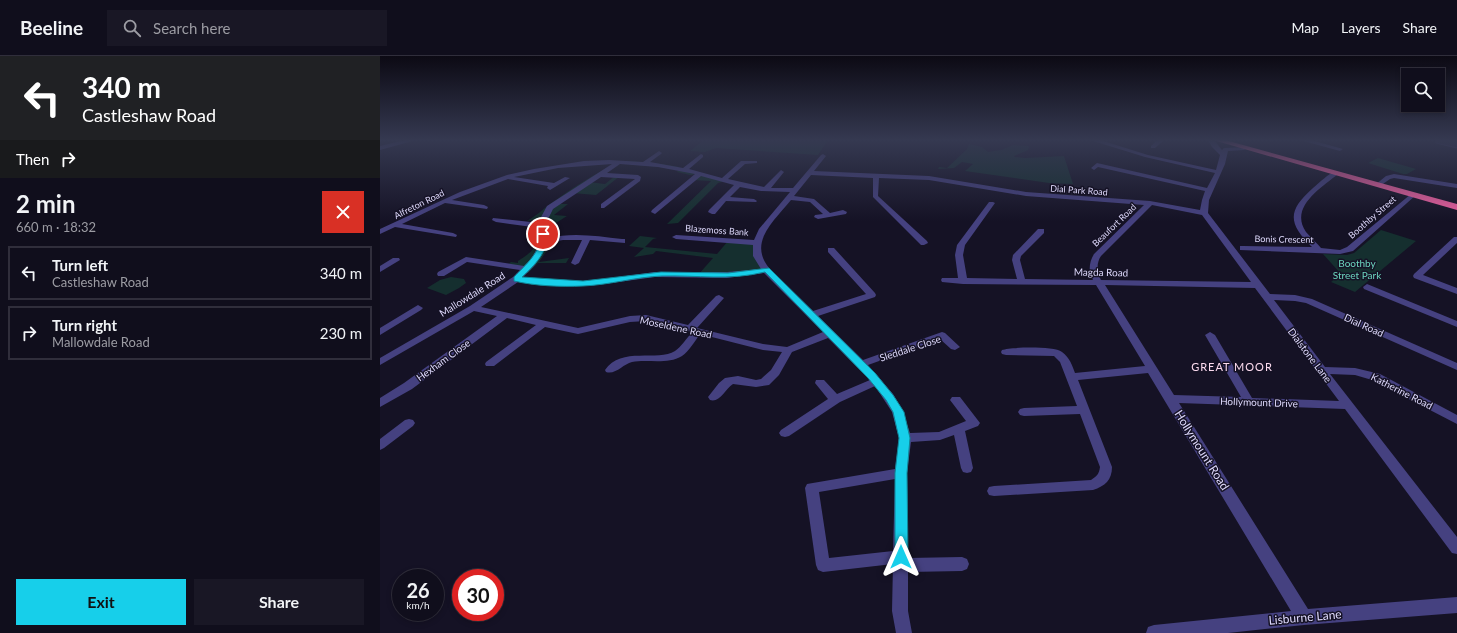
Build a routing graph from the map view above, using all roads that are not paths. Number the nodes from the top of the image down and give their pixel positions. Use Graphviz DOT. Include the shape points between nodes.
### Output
graph roads {
  1 [pos="568,167"];
  2 [pos="612,167"];
  3 [pos="667,167"];
  4 [pos="688,167"];
  5 [pos="738,167"];
  6 [pos="815,167"];
  7 [pos="1106,167"];
  8 [pos="1195,167"];
  9 [pos="1221,167"];
  10 [pos="1312,167"];
  11 [pos="1314,167"];
  12 [pos="684,170"];
  13 [pos="780,172"];
  14 [pos="1218,172"];
  15 [pos="810,173"];
  16 [pos="1336,173"];
  17 [pos="698,174"];
  18 [pos="600,175"];
  19 [pos="876,176"];
  20 [pos="506,178"];
  21 [pos="567,178"];
  22 [pos="723,180"];
  23 [pos="739,184"];
  24 [pos="555,185"];
  25 [pos="1378,185"];
  26 [pos="1457,186"];
  27 [pos="766,189"];
  28 [pos="546,190"];
  29 [pos="795,190"];
  30 [pos="1208,190"];
  31 [pos="1413,195"];
  32 [pos="790,198"];
  33 [pos="725,199"];
  34 [pos="444,201"];
  35 [pos="754,201"];
  36 [pos="991,203"];
  37 [pos="1150,203"];
  38 [pos="484,206"];
  39 [pos="604,206"];
  40 [pos="1457,207"];
  41 [pos="655,212"];
  42 [pos="712,212"];
  43 [pos="843,212"];
  44 [pos="1204,213"];
  45 [pos="828,215"];
  46 [pos="818,217"];
  47 [pos="496,220"];
  48 [pos="394,226"];
  49 [pos="543,226"];
  50 [pos="1041,231"];
  51 [pos="380,232"];
  52 [pos="453,235"];
  53 [pos="587,237"];
  54 [pos="676,237"];
  55 [pos="1457,239"];
  56 [pos="544,241"];
  57 [pos="622,241"];
  58 [pos="756,243"];
  59 [pos="924,244"];
  60 [pos="1243,248"];
  61 [pos="831,250"];
  62 [pos="1319,250"];
  63 [pos="396,260"];
  64 [pos="575,263"];
  65 [pos="380,269"];
  66 [pos="526,269"];
  67 [pos="766,270"];
  68 [pos="441,274"];
  69 [pos="516,279"];
  70 [pos="945,280"];
  71 [pos="963,281"];
  72 [pos="1022,282"];
  73 [pos="1098,283"];
  74 [pos="1257,285"];
  75 [pos="1367,287"];
  76 [pos="1457,291"];
  77 [pos="1267,297"];
  78 [pos="720,298"];
  79 [pos="418,308"];
  80 [pos="473,308"];
  81 [pos="505,315"];
  82 [pos="812,315"];
  83 [pos="543,324"];
  84 [pos="1457,324"];
  85 [pos="694,330"];
  86 [pos="380,332"];
  87 [pos="831,333"];
  88 [pos="1210,335"];
  89 [pos="955,347"];
  90 [pos="788,350"];
  91 [pos="1006,352"];
  92 [pos="380,362"];
  93 [pos="490,364"];
  94 [pos="861,364"];
  95 [pos="1457,367"];
  96 [pos="1152,369"];
  97 [pos="610,370"];
  98 [pos="1321,370"];
  99 [pos="1072,377"];
  100 [pos="876,380"];
  101 [pos="820,382"];
  102 [pos="714,397"];
  103 [pos="836,399"];
  104 [pos="1170,399"];
  105 [pos="956,400"];
  106 [pos="1249,402"];
  107 [pos="380,403"];
  108 [pos="1348,405"];
  109 [pos="1084,410"];
  110 [pos="1024,412"];
  111 [pos="1457,420"];
  112 [pos="409,423"];
  113 [pos="959,429"];
  114 [pos="785,433"];
  115 [pos="905,438"];
  116 [pos="380,445"];
  117 [pos="967,468"];
  118 [pos="901,473"];
  119 [pos="994,491"];
  120 [pos="1457,548"];
  121 [pos="901,561"];
  122 [pos="962,564"];
  123 [pos="1457,605"];
  124 [pos="1304,616"];
  125 [pos="904,633"];
  126 [pos="1154,633"];
  1 -- 20 [label="street, Alfreton Road"];
  2 -- 18 [label="street"];
  3 -- 12 [label="street, Alfreton Road"];
  4 -- 12 [label="street"];
  5 -- 22 [label="street"];
  6 -- 15 [label="street"];
  7 -- 30 [label="street"];
  8 -- 14 [label="street"];
  9 -- 14 [label="street"];
  10 -- 16 [label="highway"];
  11 -- 16 [label="highway"];
  12 -- 17 [label="street, Alfreton Road"];
  13 -- 27 [label="street"];
  14 -- 30 [label="street"];
  15 -- 19 [label="street, Dial Park Road"];
  15 -- 29 [label="street"];
  16 -- 25 [label="highway"];
  16 -- 62 [label="street, Bonis Crescent" via="1300,206 1297,213 1302,231"];
  17 -- 22 [label="street, Alfreton Road"];
  17 -- 41 [label="street"];
  18 -- 39 [label="street" via="638,177 638,180"];
  18 -- 49 [label="street" via="550,208"];
  19 -- 37 [label="street, Dial Park Road" via="937,179 1046,196"];
  19 -- 59 [label="street" via="875,196"];
  20 -- 24 [label="street"];
  20 -- 34 [label="street, Alfreton Road"];
  21 -- 24 [label="street"];
  22 -- 23 [label="street, Alfreton Road"];
  23 -- 27 [label="street, Alfreton Road"];
  23 -- 33 [label="street"];
  24 -- 28 [label="street"];
  25 -- 26 [label="street" via="1388,177 1394,176"];
  25 -- 31 [label="highway"];
  27 -- 29 [label="street, Alfreton Road"];
  29 -- 32 [label="street"];
  30 -- 44 [label="street" via="1203,204"];
  31 -- 40 [label="highway"];
  31 -- 62 [label="street, Boothby Street" via="1350,250"];
  32 -- 45 [label="street" via="812,200"];
  32 -- 58 [label="street" via="762,231"];
  33 -- 35 [label="street"];
  33 -- 42 [label="street"];
  34 -- 38 [label="street"];
  34 -- 48 [label="street, Alfreton Road"];
  36 -- 71 [label="street" via="961,245 959,255"];
  37 -- 44 [label="street, Dial Park Road"];
  37 -- 73 [label="street, Beaufort Road" via="1094,260 1093,267"];
  43 -- 45 [label="street"];
  44 -- 74 [label="street, Dialstone Lane"];
  45 -- 46 [label="street"];
  47 -- 49 [label="street"];
  48 -- 51 [label="street, Alfreton Road"];
  48 -- 52 [label="street"];
  49 -- 56 [label="street"];
  50 -- 72 [label="street" via="1017,255"];
  53 -- 56 [label="street"];
  53 -- 57 [label="street"];
  53 -- 64 [label="street"];
  54 -- 58 [label="street, Blazemoss Bank"];
  55 -- 76 [label="street" via="1417,276"];
  56 -- 66 [label="street, Mallowdale Road"];
  58 -- 67 [label="street" via="757,258"];
  60 -- 62 [label="street, Bonis Crescent"];
  61 -- 82 [label="street" via="872,295"];
  63 -- 65 [label="street"];
  66 -- 68 [label="street" via="466,259"];
  66 -- 69 [label="street, Mallowdale Road"];
  67 -- 69 [label="street" via="728,276 661,274 583,284"];
  67 -- 82 [label="street"];
  69 -- 80 [label="street, Mallowdale Road"];
  70 -- 71 [label="street, Magda Road"];
  71 -- 72 [label="street, Magda Road"];
  72 -- 73 [label="street, Magda Road"];
  73 -- 74 [label="street, Magda Road"];
  73 -- 96 [label="street, Hollymount Road"];
  74 -- 77 [label="street, Dialstone Lane"];
  75 -- 84 [label="street"];
  77 -- 95 [label="street, Dial Road" via="1309,301"];
  77 -- 98 [label="street, Dialstone Lane"];
  78 -- 85 [label="street"];
  79 -- 86 [label="street"];
  80 -- 81 [label="street, Moseldene Road"];
  80 -- 92 [label="street, Mallowdale Road"];
  81 -- 83 [label="street, Moseldene Road"];
  81 -- 107 [label="street, Hexham Close" via="408,386"];
  82 -- 87 [label="street"];
  83 -- 85 [label="street, Moseldene Road" via="578,331 630,319 646,318"];
  83 -- 93 [label="street"];
  85 -- 90 [label="street, Moseldene Road" via="763,347"];
  85 -- 97 [label="street" via="678,353 670,357 631,359"];
  87 -- 90 [label="street, Moseldene Road"];
  87 -- 94 [label="street"];
  88 -- 106 [label="street"];
  89 -- 94 [label="street, Sleddale Close" via="942,335"];
  90 -- 102 [label="street" via="770,379 755,384 729,380"];
  91 -- 99 [label="street" via="1057,354 1065,360"];
  94 -- 100 [label="street"];
  96 -- 99 [label="street"];
  96 -- 104 [label="street, Hollymount Road"];
  98 -- 108 [label="street, Dialstone Lane"];
  98 -- 111 [label="street, Katherine Road" via="1350,370 1370,375"];
  99 -- 109 [label="street"];
  100 -- 103 [label="street"];
  100 -- 115 [label="street" via="898,412"];
  101 -- 103 [label="street"];
  103 -- 114 [label="street"];
  104 -- 106 [label="street, Hollymount Drive"];
  104 -- 124 [label="street, Hollymount Road"];
  105 -- 113 [label="street" via="974,423"];
  106 -- 108 [label="street, Hollymount Drive"];
  108 -- 120 [label="street, Dialstone Lane"];
  109 -- 110 [label="street"];
  109 -- 119 [label="street" via="1106,467 1104,478 1093,485 1011,493"];
  112 -- 116 [label="street"];
  113 -- 115 [label="street" via="940,436"];
  113 -- 117 [label="street"];
  115 -- 118 [label="street"];
  118 -- 121 [label="street"];
  118 -- 121 [label="street" via="812,488 823,565"];
  121 -- 122 [label="street"];
  121 -- 125 [label="street" via="900,611"];
  123 -- 124 [label="street, Lisburne Lane"];
  124 -- 126 [label="street, Lisburne Lane"];
}
